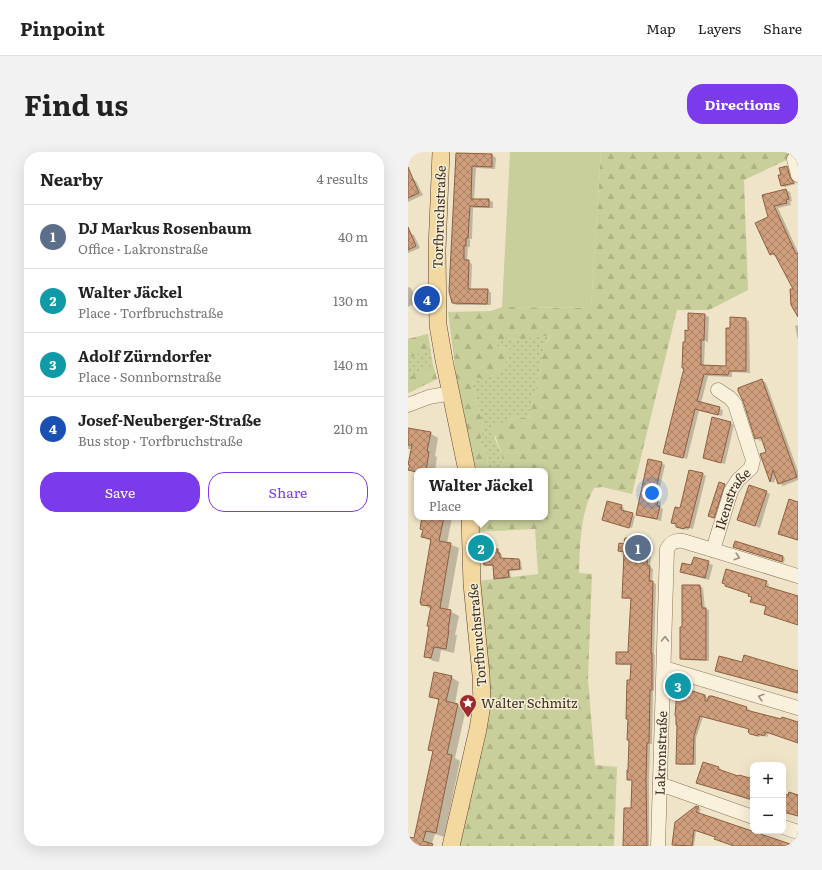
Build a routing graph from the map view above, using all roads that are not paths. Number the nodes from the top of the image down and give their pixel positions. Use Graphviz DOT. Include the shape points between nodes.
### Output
graph roads {
  1 [pos="441,152"];
  2 [pos="794,159"];
  3 [pos="798,175"];
  4 [pos="718,390"];
  5 [pos="451,393"];
  6 [pos="408,405"];
  7 [pos="466,468"];
  8 [pos="470,520"];
  9 [pos="673,542"];
  10 [pos="713,550"];
  11 [pos="798,576"];
  12 [pos="664,668"];
  13 [pos="798,708"];
  14 [pos="660,784"];
  15 [pos="750,815"];
  16 [pos="786,828"];
  17 [pos="798,832"];
  18 [pos="451,846"];
  19 [pos="658,846"];
  1 -- 5 [label="main road, Torfbruchstraße" via="437,311"];
  2 -- 3 [label="street"];
  4 -- 10 [label="street, Ikenstraße" via="735,404 753,460 751,468 731,491"];
  5 -- 6 [label="street" via="429,397"];
  5 -- 7 [label="main road, Torfbruchstraße"];
  8 -- 18 [label="main road, Torfbruchstraße" via="472,584 482,706"];
  9 -- 10 [label="street, Ikenstraße" via="678,540"];
  12 -- 9 [label="street, Lakronstraße, one-way" via="667,549"];
  10 -- 11 [label="street, Ikenstraße, one-way"];
  13 -- 12 [label="street, one-way"];
  12 -- 14 [label="street, Lakronstraße"];
  14 -- 15 [label="street"];
  14 -- 19 [label="street, Lakronstraße"];
  16 -- 17 [label="street"];
}
